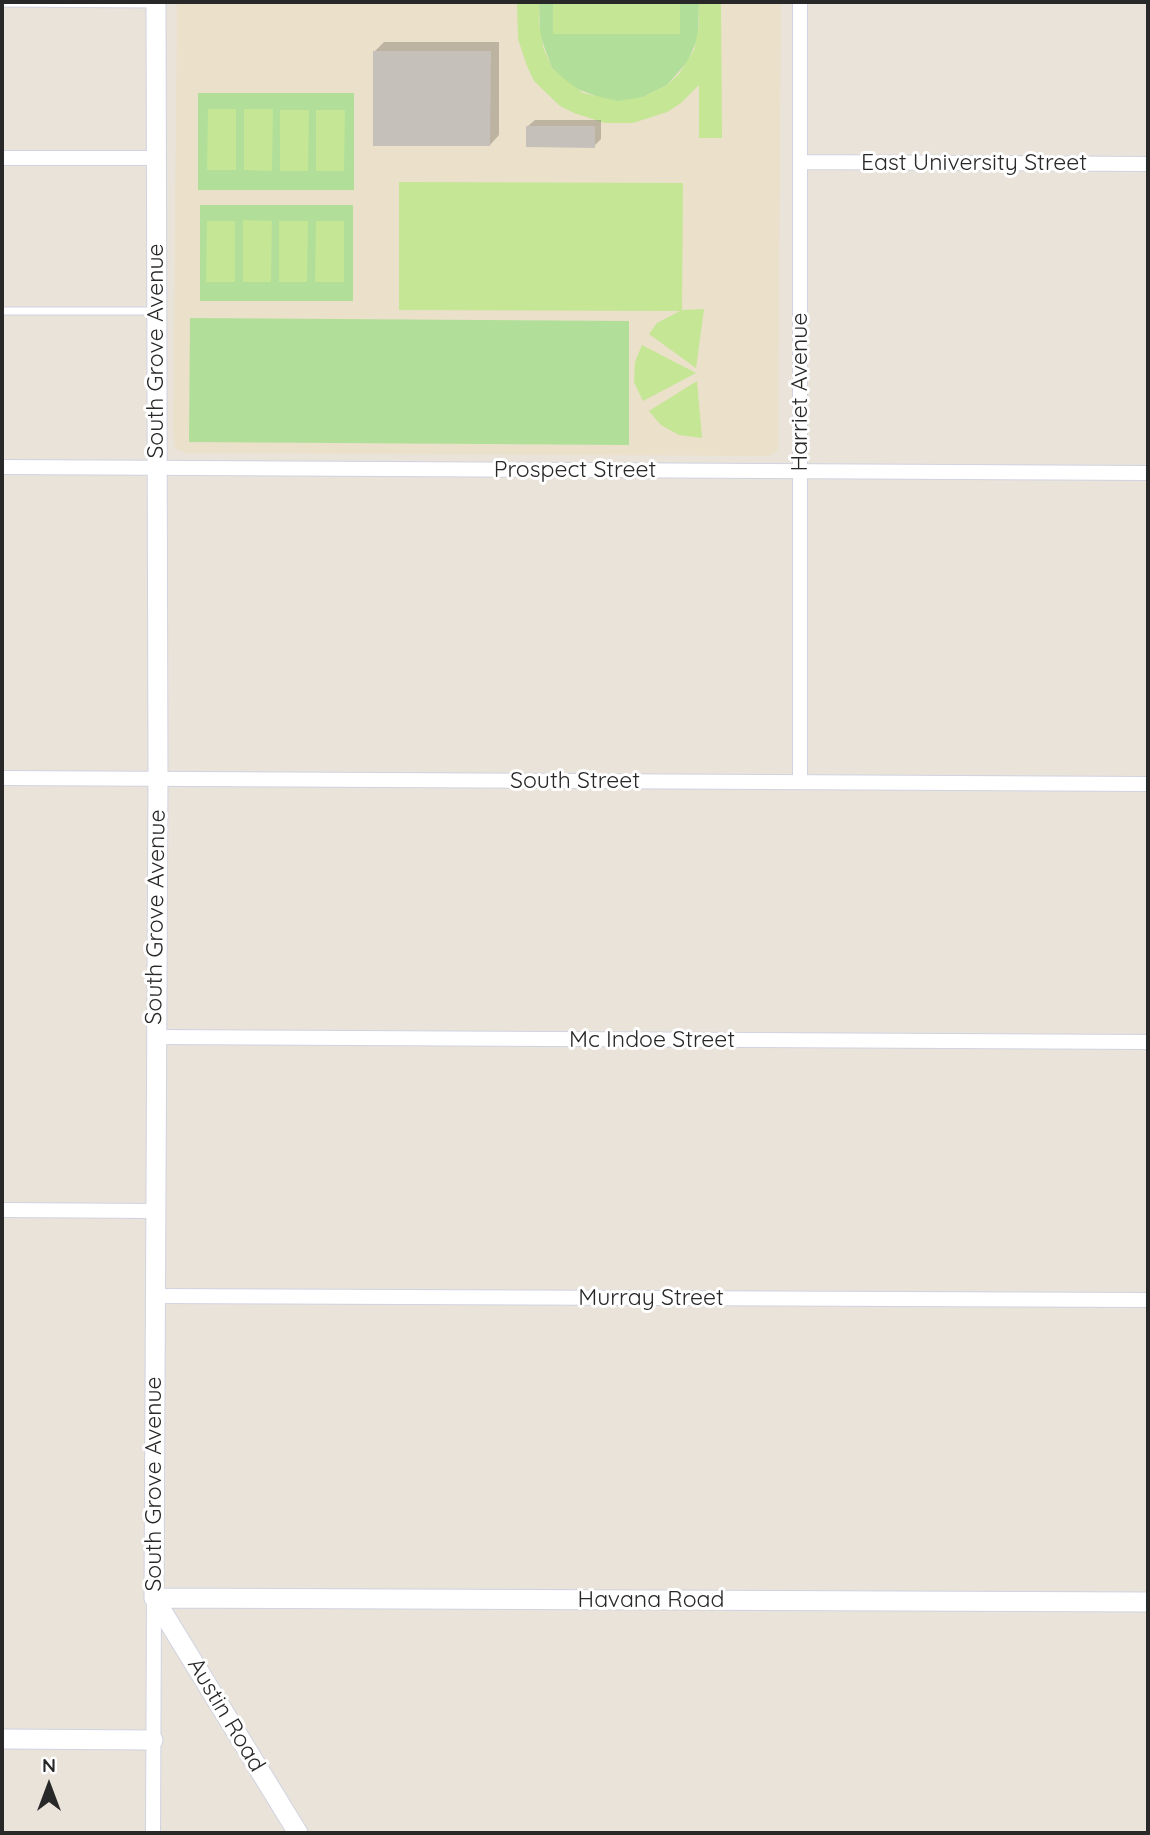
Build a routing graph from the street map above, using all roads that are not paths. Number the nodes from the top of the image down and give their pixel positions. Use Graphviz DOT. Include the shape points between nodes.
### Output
graph roads {
  1 [pos="800,2"];
  2 [pos="2,3"];
  3 [pos="156,3"];
  4 [pos="2,158"];
  5 [pos="156,159"];
  6 [pos="800,162"];
  7 [pos="1148,164"];
  8 [pos="2,311"];
  9 [pos="156,311"];
  10 [pos="2,467"];
  11 [pos="156,469"];
  12 [pos="800,471"];
  13 [pos="1148,473"];
  14 [pos="2,778"];
  15 [pos="158,779"];
  16 [pos="800,782"];
  17 [pos="1148,784"];
  18 [pos="155,1037"];
  19 [pos="1148,1042"];
  20 [pos="2,1210"];
  21 [pos="155,1211"];
  22 [pos="154,1296"];
  23 [pos="1148,1300"];
  24 [pos="154,1598"];
  25 [pos="1148,1602"];
  26 [pos="2,1739"];
  27 [pos="153,1740"];
  28 [pos="153,1833"];
  29 [pos="298,1833"];
  1 -- 6 [label="street, Harriet Avenue"];
  2 -- 3 [label="lane"];
  3 -- 5 [label="street, South Grove Avenue"];
  4 -- 5 [label="street"];
  5 -- 9 [label="street, South Grove Avenue"];
  6 -- 7 [label="street, East University Street"];
  6 -- 12 [label="street, Harriet Avenue"];
  8 -- 9 [label="lane"];
  9 -- 11 [label="street, South Grove Avenue"];
  10 -- 11 [label="street, Prospect Street"];
  11 -- 12 [label="street, Prospect Street"];
  11 -- 15 [label="street, South Grove Avenue"];
  12 -- 13 [label="street, Prospect Street"];
  12 -- 16 [label="street, Harriet Avenue"];
  14 -- 15 [label="street, South Street"];
  15 -- 16 [label="street, South Street"];
  15 -- 18 [label="street, South Grove Avenue"];
  16 -- 17 [label="street, South Street"];
  18 -- 19 [label="street, Mc Indoe Street"];
  18 -- 21 [label="street, South Grove Avenue"];
  20 -- 21 [label="street"];
  21 -- 22 [label="street, South Grove Avenue"];
  22 -- 23 [label="street, Murray Street"];
  22 -- 24 [label="street, South Grove Avenue"];
  24 -- 25 [label="street, Havana Road"];
  24 -- 27 [label="street, South Grove Avenue"];
  24 -- 29 [label="street, Austin Road"];
  26 -- 27 [label="street"];
  27 -- 28 [label="street, South Grove Avenue"];
}
